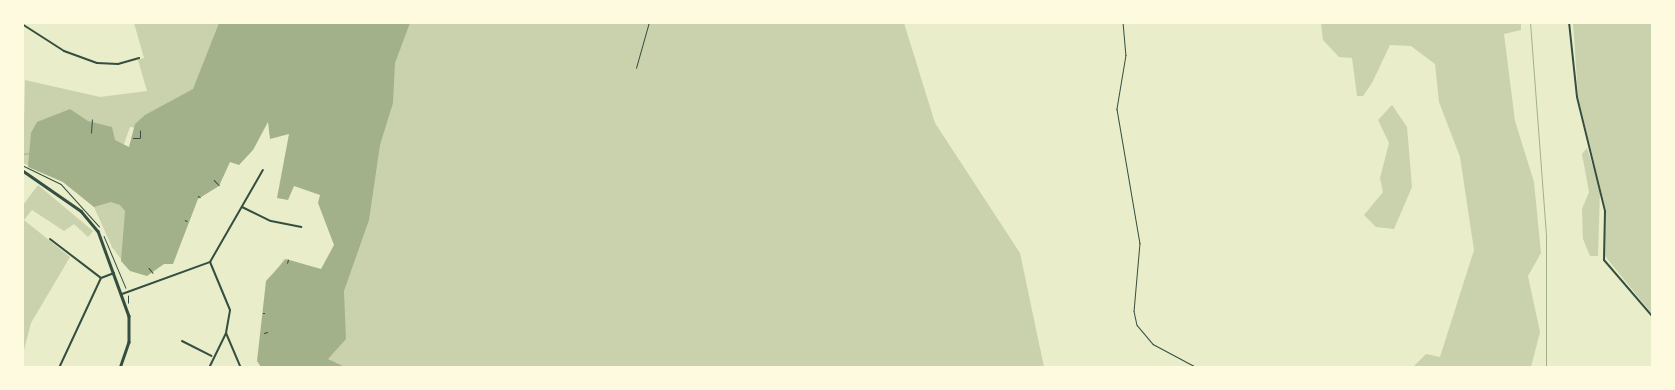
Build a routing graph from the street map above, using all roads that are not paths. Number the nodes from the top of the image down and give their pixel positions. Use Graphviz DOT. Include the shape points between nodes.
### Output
graph roads {
  1 [pos="1123,22"];
  2 [pos="1569,22"];
  3 [pos="22,24"];
  4 [pos="139,58"];
  5 [pos="22,170"];
  6 [pos="263,170"];
  7 [pos="242,207"];
  8 [pos="301,227"];
  9 [pos="50,239"];
  10 [pos="210,262"];
  11 [pos="114,273"];
  12 [pos="101,278"];
  13 [pos="122,294"];
  14 [pos="1652,316"];
  15 [pos="226,333"];
  16 [pos="182,341"];
  17 [pos="212,356"];
  18 [pos="59,368"];
  19 [pos="120,368"];
  20 [pos="209,368"];
  21 [pos="242,368"];
  22 [pos="1198,368"];
  1 -- 22 [label="lane" via="1126,55 1117,109 1140,243 1134,311 1138,324 1153,344"];
  2 -- 14 [label="street" via="1577,97 1605,211 1604,260"];
  3 -- 4 [label="street" via="64,51 97,63"];
  5 -- 11 [label="main road" via="87,217"];
  6 -- 7 [label="street"];
  7 -- 8 [label="street" via="270,221"];
  7 -- 10 [label="street"];
  9 -- 12 [label="street"];
  10 -- 13 [label="street"];
  10 -- 15 [label="street" via="226,293"];
  11 -- 12 [label="street"];
  11 -- 13 [label="main road"];
  12 -- 18 [label="street"];
  13 -- 19 [label="main road" via="130,334"];
  15 -- 17 [label="street"];
  15 -- 21 [label="street"];
  16 -- 17 [label="street"];
  17 -- 20 [label="street"];
}
